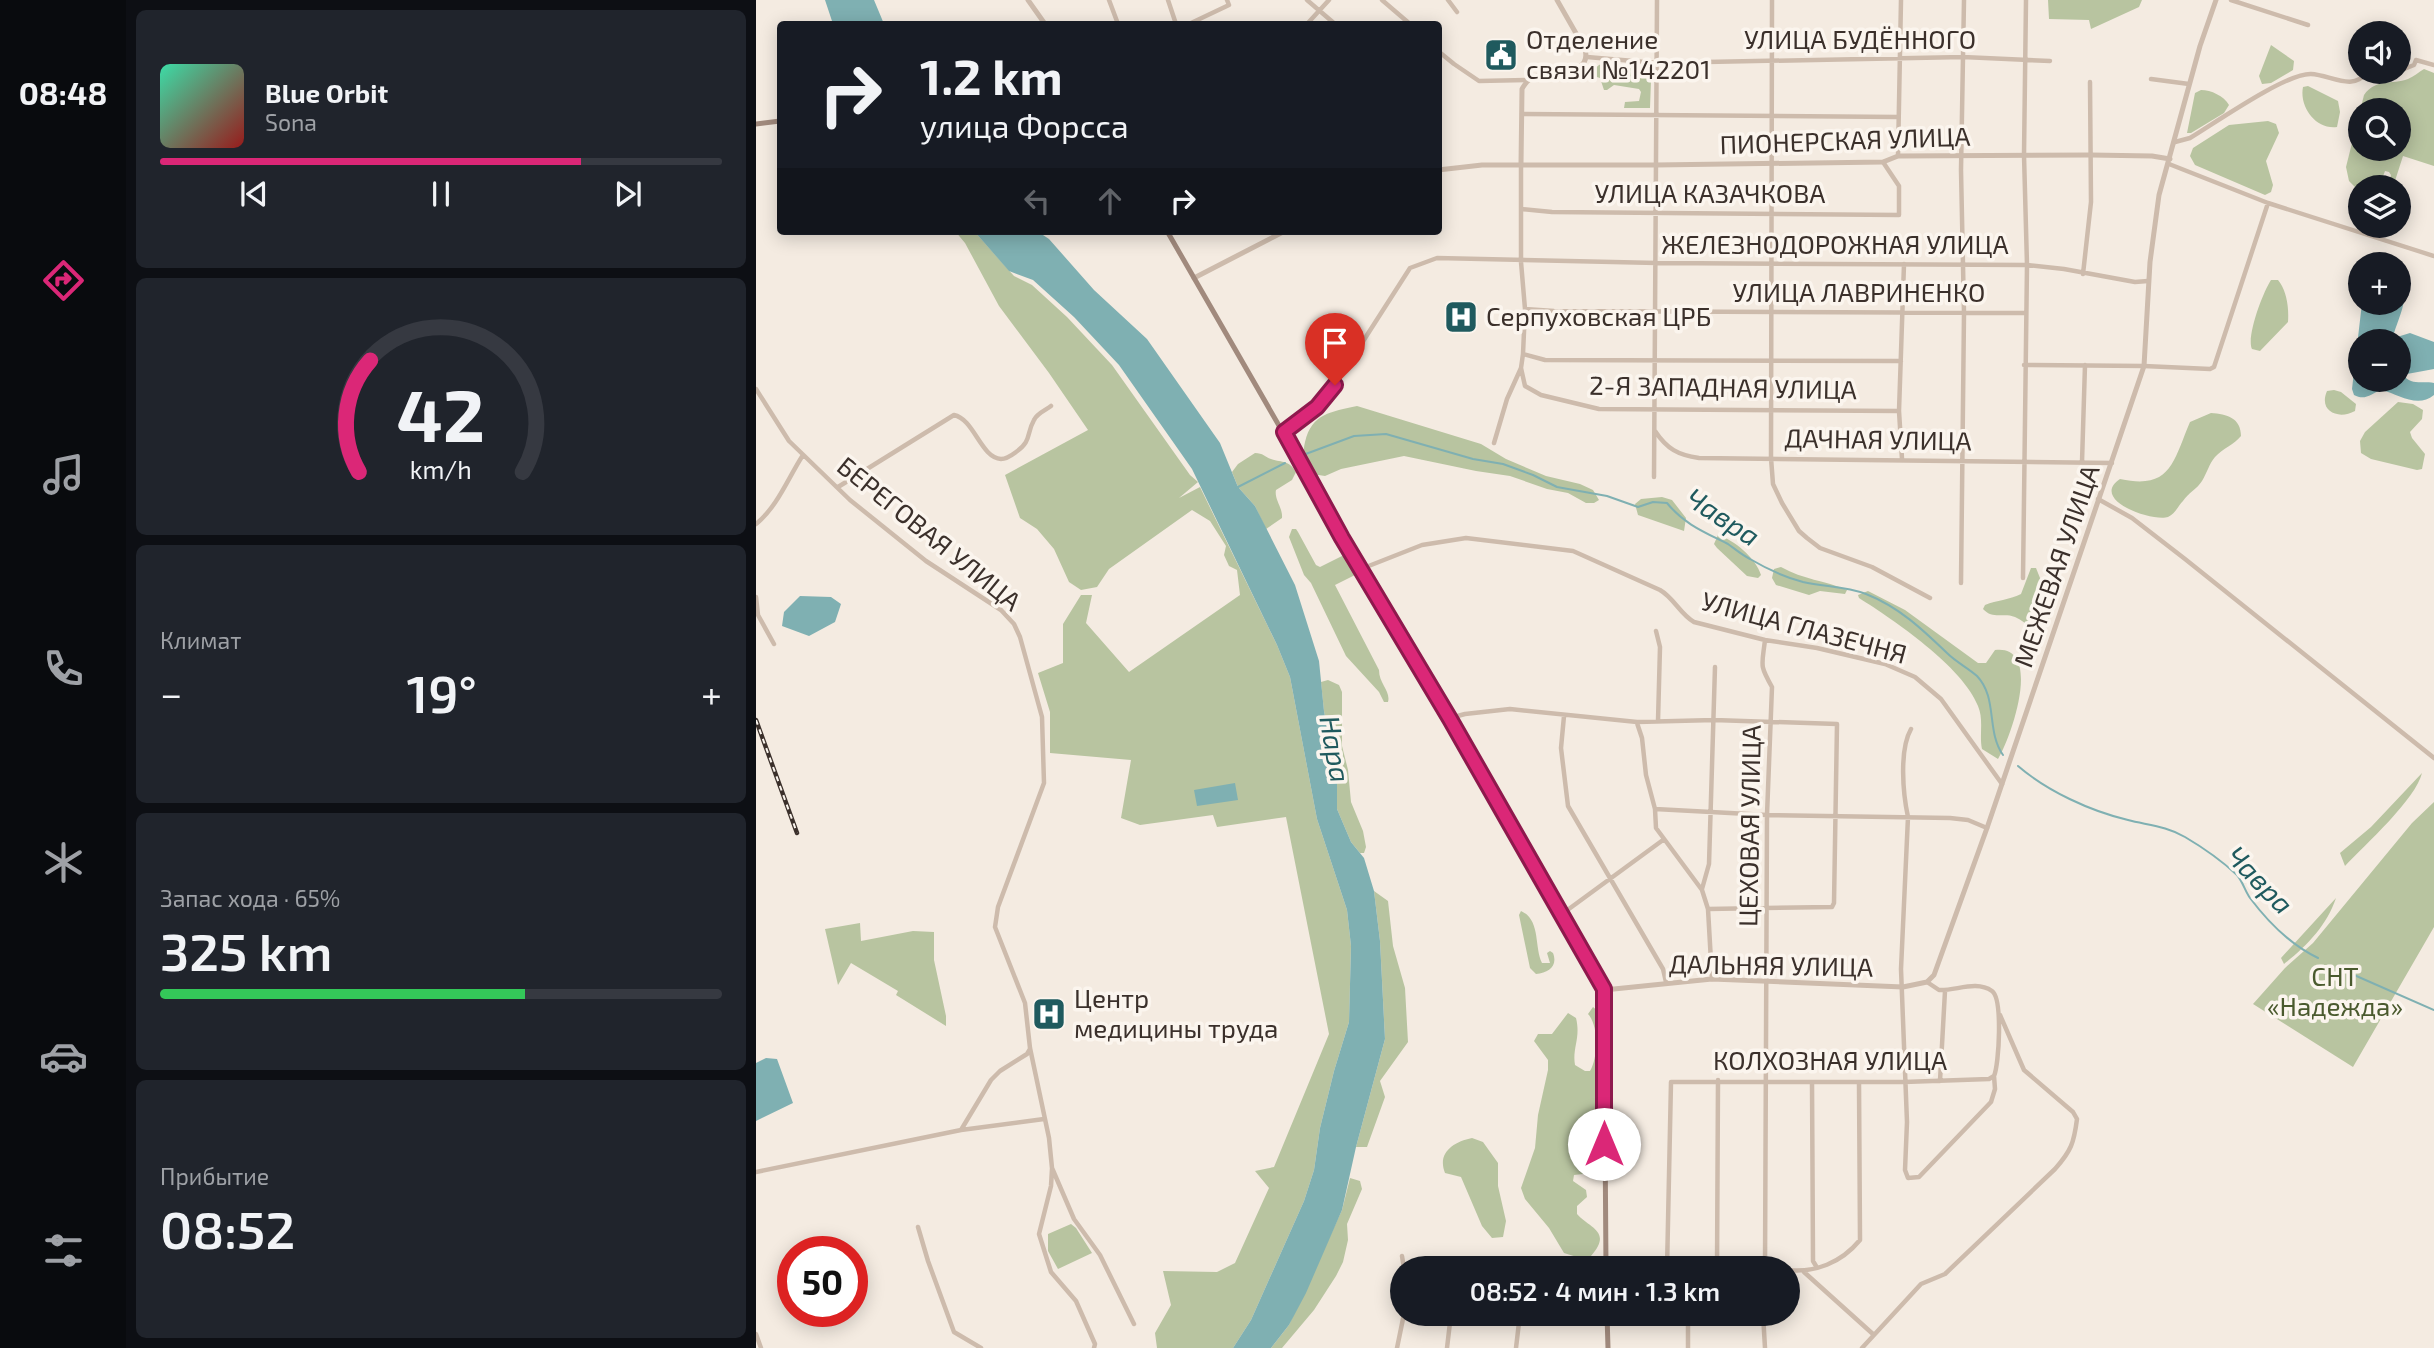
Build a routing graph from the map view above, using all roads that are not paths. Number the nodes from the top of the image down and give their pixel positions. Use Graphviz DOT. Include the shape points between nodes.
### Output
graph roads {
  1 [pos="1028,0"];
  2 [pos="1108,0"];
  3 [pos="1168,0"];
  4 [pos="1307,0"];
  5 [pos="1329,0"];
  6 [pos="1382,0"];
  7 [pos="1448,0"];
  8 [pos="1557,0"];
  9 [pos="1657,0"];
  10 [pos="1772,0"];
  11 [pos="1901,0"];
  12 [pos="1964,0"];
  13 [pos="2026,0"];
  14 [pos="2216,0"];
  15 [pos="2231,0"];
  16 [pos="1228,3"];
  17 [pos="1320,12"];
  18 [pos="1457,12"];
  19 [pos="1043,21"];
  20 [pos="1117,21"];
  21 [pos="1175,21"];
  22 [pos="1195,21"];
  23 [pos="1310,21"];
  24 [pos="1331,21"];
  25 [pos="1406,21"];
  26 [pos="2308,25"];
  27 [pos="1442,54"];
  28 [pos="1587,57"];
  29 [pos="1901,57"];
  30 [pos="1963,57"];
  31 [pos="1773,59"];
  32 [pos="2024,60"];
  33 [pos="2050,61"];
  34 [pos="1657,63"];
  35 [pos="2434,65"];
  36 [pos="2411,66"];
  37 [pos="2151,79"];
  38 [pos="1528,80"];
  39 [pos="2348,81"];
  40 [pos="2090,82"];
  41 [pos="2189,84"];
  42 [pos="1522,114"];
  43 [pos="1657,115"];
  44 [pos="1772,115"];
  45 [pos="1898,117"];
  46 [pos="777,121"];
  47 [pos="756,124"];
  48 [pos="2175,142"];
  49 [pos="2024,155"];
  50 [pos="2091,155"];
  51 [pos="1898,156"];
  52 [pos="1963,156"];
  53 [pos="2169,161"];
  54 [pos="1883,162"];
  55 [pos="1521,164"];
  56 [pos="1772,164"];
  57 [pos="1656,166"];
  58 [pos="1442,169"];
  59 [pos="2268,203"];
  60 [pos="1521,209"];
  61 [pos="1656,213"];
  62 [pos="1772,214"];
  63 [pos="1169,235"];
  64 [pos="1276,235"];
  65 [pos="2434,256"];
  66 [pos="1521,262"];
  67 [pos="1657,263"];
  68 [pos="1771,264"];
  69 [pos="1904,264"];
  70 [pos="1963,264"];
  71 [pos="2026,265"];
  72 [pos="2083,274"];
  73 [pos="1194,278"];
  74 [pos="2148,281"];
  75 [pos="1525,309"];
  76 [pos="1655,311"];
  77 [pos="1771,311"];
  78 [pos="1901,312"];
  79 [pos="1964,313"];
  80 [pos="2024,313"];
  81 [pos="1523,354"];
  82 [pos="1655,360"];
  83 [pos="1771,360"];
  84 [pos="1901,361"];
  85 [pos="2024,365"];
  86 [pos="2085,365"];
  87 [pos="2144,366"];
  88 [pos="1521,368"];
  89 [pos="756,389"];
  90 [pos="1051,406"];
  91 [pos="1656,409"];
  92 [pos="1771,409"];
  93 [pos="1899,411"];
  94 [pos="1655,430"];
  95 [pos="1284,432"];
  96 [pos="1494,443"];
  97 [pos="803,454"];
  98 [pos="1771,458"];
  99 [pos="1902,459"];
  100 [pos="1961,460"];
  101 [pos="2024,461"];
  102 [pos="2082,462"];
  103 [pos="2112,463"];
  104 [pos="1654,477"];
  105 [pos="838,487"];
  106 [pos="2098,499"];
  107 [pos="756,524"];
  108 [pos="1360,569"];
  109 [pos="2023,578"];
  110 [pos="1961,583"];
  111 [pos="756,597"];
  112 [pos="1930,598"];
  113 [pos="1656,631"];
  114 [pos="1765,640"];
  115 [pos="775,644"];
  116 [pos="1715,667"];
  117 [pos="1564,716"];
  118 [pos="1450,719"];
  119 [pos="1714,720"];
  120 [pos="1658,721"];
  121 [pos="1771,721"];
  122 [pos="1637,722"];
  123 [pos="1911,729"];
  124 [pos="2434,758"];
  125 [pos="2003,784"];
  126 [pos="1656,809"];
  127 [pos="1711,813"];
  128 [pos="1767,815"];
  129 [pos="1836,816"];
  130 [pos="1908,817"];
  131 [pos="1987,828"];
  132 [pos="1663,840"];
  133 [pos="1611,880"];
  134 [pos="1702,890"];
  135 [pos="1767,907"];
  136 [pos="1708,909"];
  137 [pos="1562,914"];
  138 [pos="1712,979"];
  139 [pos="1666,982"];
  140 [pos="1768,982"];
  141 [pos="1927,982"];
  142 [pos="1903,987"];
  143 [pos="1604,989"];
  144 [pos="1945,991"];
  145 [pos="2000,1014"];
  146 [pos="1030,1048"];
  147 [pos="1992,1078"];
  148 [pos="1718,1080"];
  149 [pos="1766,1081"];
  150 [pos="1940,1081"];
  151 [pos="1812,1082"];
  152 [pos="1904,1082"];
  153 [pos="1859,1083"];
  154 [pos="1044,1119"];
  155 [pos="961,1130"];
  156 [pos="1052,1168"];
  157 [pos="756,1171"];
  158 [pos="918,1227"];
  159 [pos="1606,1256"];
  160 [pos="1667,1256"];
  161 [pos="1717,1256"];
  162 [pos="1765,1256"];
  163 [pos="1816,1266"];
  164 [pos="1800,1272"];
  165 [pos="1804,1272"];
  166 [pos="1134,1324"];
  167 [pos="1402,1326"];
  168 [pos="1450,1326"];
  169 [pos="1519,1326"];
  170 [pos="1607,1326"];
  171 [pos="1688,1326"];
  172 [pos="1764,1326"];
  173 [pos="756,1334"];
  174 [pos="1874,1335"];
  175 [pos="761,1348"];
  176 [pos="981,1348"];
  177 [pos="1094,1348"];
  178 [pos="1397,1348"];
  179 [pos="1447,1348"];
  180 [pos="1516,1348"];
  181 [pos="1608,1348"];
  182 [pos="1688,1348"];
  183 [pos="1765,1348"];
  184 [pos="1863,1348"];
  1 -- 19 [label="street"];
  2 -- 20 [label="street"];
  3 -- 21 [label="street"];
  4 -- 17 [label="street"];
  5 -- 17 [label="street"];
  6 -- 25 [label="street"];
  7 -- 18 [label="street"];
  8 -- 28 [label="street"];
  9 -- 34 [label="street"];
  10 -- 31 [label="street"];
  11 -- 29 [label="street"];
  12 -- 30 [label="street"];
  13 -- 32 [label="street"];
  14 -- 41 [label="street, МЕЖЕВАЯ УЛИЦА"];
  15 -- 26 [label="street"];
  16 -- 22 [label="street"];
  17 -- 23 [label="street"];
  17 -- 24 [label="street"];
  27 -- 38 [label="street" via="1479,81"];
  28 -- 34 [label="street, УЛИЦА БУДЁННОГО"];
  28 -- 38 [label="street" via="1577,69"];
  29 -- 30 [label="street, УЛИЦА БУДЁННОГО"];
  29 -- 31 [label="street, УЛИЦА БУДЁННОГО"];
  29 -- 45 [label="street"];
  30 -- 32 [label="street, УЛИЦА БУДЁННОГО"];
  30 -- 52 [label="street"];
  31 -- 34 [label="street, УЛИЦА БУДЁННОГО"];
  31 -- 44 [label="street"];
  32 -- 33 [label="street, УЛИЦА БУДЁННОГО"];
  32 -- 49 [label="street"];
  34 -- 43 [label="street"];
  35 -- 36 [label="street" via="2416,60"];
  37 -- 41 [label="street"];
  38 -- 42 [label="street" via="1522,89"];
  39 -- 48 [label="street" via="2302,75"];
  40 -- 50 [label="street"];
  41 -- 48 [label="street, МЕЖЕВАЯ УЛИЦА"];
  42 -- 43 [label="street"];
  42 -- 55 [label="street"];
  43 -- 44 [label="street"];
  43 -- 57 [label="street"];
  44 -- 45 [label="street"];
  44 -- 56 [label="street"];
  45 -- 51 [label="street"];
  46 -- 47 [label="main road"];
  48 -- 53 [label="street, МЕЖЕВАЯ УЛИЦА"];
  49 -- 50 [label="street, ПИОНЕРСКАЯ УЛИЦА"];
  49 -- 52 [label="street, ПИОНЕРСКАЯ УЛИЦА"];
  49 -- 71 [label="street"];
  50 -- 53 [label="street, ПИОНЕРСКАЯ УЛИЦА" via="2152,156"];
  50 -- 72 [label="street"];
  51 -- 52 [label="street, ПИОНЕРСКАЯ УЛИЦА"];
  51 -- 54 [label="street, ПИОНЕРСКАЯ УЛИЦА"];
  52 -- 70 [label="street"];
  53 -- 59 [label="street"];
  53 -- 74 [label="street, МЕЖЕВАЯ УЛИЦА" via="2159,195"];
  54 -- 56 [label="street, ПИОНЕРСКАЯ УЛИЦА"];
  54 -- 62 [label="street, УЛИЦА КАЗАЧКОВА" via="1899,186 1899,215"];
  55 -- 57 [label="street, ПИОНЕРСКАЯ УЛИЦА"];
  55 -- 58 [label="street, ПИОНЕРСКАЯ УЛИЦА"];
  55 -- 60 [label="street"];
  56 -- 57 [label="street, ПИОНЕРСКАЯ УЛИЦА"];
  56 -- 62 [label="street"];
  57 -- 61 [label="street"];
  59 -- 65 [label="street"];
  59 -- 87 [label="street" via="2214,367"];
  60 -- 61 [label="street, УЛИЦА КАЗАЧКОВА"];
  60 -- 66 [label="street"];
  61 -- 62 [label="street, УЛИЦА КАЗАЧКОВА"];
  61 -- 67 [label="street"];
  62 -- 68 [label="street"];
  63 -- 73 [label="main road"];
  64 -- 73 [label="street"];
  66 -- 67 [label="street, ЖЕЛЕЗНОДОРОЖНАЯ УЛИЦА"];
  66 -- 75 [label="street"];
  66 -- 95 [label="street, ЖЕЛЕЗНОДОРОЖНАЯ УЛИЦА" via="1437,258 1410,268 1335,385 1317,407"];
  67 -- 68 [label="street, ЖЕЛЕЗНОДОРОЖНАЯ УЛИЦА"];
  67 -- 76 [label="street"];
  68 -- 69 [label="street, ЖЕЛЕЗНОДОРОЖНАЯ УЛИЦА"];
  68 -- 77 [label="street"];
  69 -- 70 [label="street, ЖЕЛЕЗНОДОРОЖНАЯ УЛИЦА"];
  69 -- 78 [label="street"];
  70 -- 71 [label="street, ЖЕЛЕЗНОДОРОЖНАЯ УЛИЦА"];
  70 -- 79 [label="street"];
  71 -- 72 [label="street, ЖЕЛЕЗНОДОРОЖНАЯ УЛИЦА"];
  71 -- 80 [label="street"];
  72 -- 74 [label="street, ЖЕЛЕЗНОДОРОЖНАЯ УЛИЦА"];
  73 -- 95 [label="main road"];
  74 -- 87 [label="street, МЕЖЕВАЯ УЛИЦА"];
  75 -- 76 [label="street, УЛИЦА ЛАВРИНЕНКО"];
  75 -- 81 [label="street"];
  76 -- 77 [label="street, УЛИЦА ЛАВРИНЕНКО"];
  76 -- 82 [label="street"];
  77 -- 78 [label="street, УЛИЦА ЛАВРИНЕНКО"];
  77 -- 83 [label="street"];
  78 -- 79 [label="street, УЛИЦА ЛАВРИНЕНКО"];
  78 -- 84 [label="street"];
  79 -- 80 [label="street, УЛИЦА ЛАВРИНЕНКО"];
  79 -- 100 [label="street"];
  80 -- 85 [label="street"];
  81 -- 82 [label="street" via="1545,360"];
  81 -- 88 [label="street"];
  82 -- 83 [label="street"];
  82 -- 91 [label="street"];
  83 -- 84 [label="street"];
  83 -- 92 [label="street"];
  84 -- 93 [label="street"];
  85 -- 86 [label="street"];
  85 -- 101 [label="street"];
  86 -- 87 [label="street"];
  86 -- 102 [label="street"];
  87 -- 103 [label="street, МЕЖЕВАЯ УЛИЦА"];
  88 -- 91 [label="street, 2-Я ЗАПАДНАЯ УЛИЦА" via="1525,386 1541,396 1590,408"];
  88 -- 96 [label="street"];
  89 -- 97 [label="street, БЕРЕГОВАЯ УЛИЦА" via="789,441"];
  90 -- 105 [label="street" via="1036,416 1025,446 1008,457 994,456 967,423 954,415"];
  91 -- 92 [label="street, 2-Я ЗАПАДНАЯ УЛИЦА"];
  91 -- 94 [label="street"];
  92 -- 93 [label="street, 2-Я ЗАПАДНАЯ УЛИЦА"];
  92 -- 98 [label="street"];
  93 -- 99 [label="street"];
  94 -- 98 [label="street, ДАЧНАЯ УЛИЦА" via="1664,443 1684,456"];
  94 -- 104 [label="street"];
  95 -- 108 [label="main road"];
  97 -- 105 [label="street, БЕРЕГОВАЯ УЛИЦА"];
  97 -- 107 [label="street" via="775,503"];
  98 -- 99 [label="street, ДАЧНАЯ УЛИЦА"];
  98 -- 112 [label="street" via="1773,484 1799,531 1820,548 1872,567"];
  99 -- 100 [label="street, ДАЧНАЯ УЛИЦА"];
  100 -- 101 [label="street, ДАЧНАЯ УЛИЦА"];
  100 -- 110 [label="street"];
  101 -- 102 [label="street, ДАЧНАЯ УЛИЦА"];
  101 -- 109 [label="street"];
  102 -- 103 [label="street, ДАЧНАЯ УЛИЦА"];
  103 -- 106 [label="street, МЕЖЕВАЯ УЛИЦА"];
  105 -- 146 [label="street, БЕРЕГОВАЯ УЛИЦА" via="926,561 1001,610 1020,637 1042,717 1044,783 995,922 1023,994"];
  106 -- 124 [label="street" via="2132,518"];
  106 -- 125 [label="street, МЕЖЕВАЯ УЛИЦА"];
  108 -- 114 [label="street, УЛИЦА ГЛАЗЕЧНЯ" via="1446,539 1497,540 1573,551 1668,594 1694,622"];
  108 -- 118 [label="main road"];
  111 -- 115 [label="street" via="758,615"];
  113 -- 120 [label="street" via="1660,647"];
  114 -- 121 [label="street, ЦЕХОВАЯ УЛИЦА" via="1762,666 1772,687"];
  114 -- 125 [label="street, УЛИЦА ГЛАЗЕЧНЯ" via="1885,664 1914,677 1941,699"];
  116 -- 119 [label="street"];
  117 -- 118 [label="street" via="1496,709"];
  117 -- 122 [label="street"];
  117 -- 133 [label="street" via="1561,748 1568,806"];
  118 -- 137 [label="main road"];
  119 -- 120 [label="street"];
  119 -- 121 [label="street"];
  119 -- 127 [label="street"];
  120 -- 122 [label="street"];
  121 -- 128 [label="street, ЦЕХОВАЯ УЛИЦА"];
  121 -- 129 [label="street" via="1837,724"];
  122 -- 126 [label="street"];
  123 -- 130 [label="street" via="1905,759"];
  125 -- 131 [label="street, МЕЖЕВАЯ УЛИЦА"];
  126 -- 127 [label="street"];
  126 -- 132 [label="street" via="1656,828"];
  127 -- 128 [label="street"];
  127 -- 134 [label="street" via="1709,864"];
  128 -- 129 [label="street"];
  128 -- 135 [label="street, ЦЕХОВАЯ УЛИЦА"];
  129 -- 130 [label="street"];
  129 -- 135 [label="street" via="1832,907"];
  130 -- 131 [label="street" via="1959,818"];
  130 -- 142 [label="street"];
  131 -- 141 [label="street, МЕЖЕВАЯ УЛИЦА" via="1934,975"];
  132 -- 133 [label="street"];
  132 -- 134 [label="street"];
  133 -- 137 [label="street"];
  133 -- 139 [label="street" via="1663,969"];
  134 -- 136 [label="street"];
  135 -- 136 [label="street"];
  135 -- 140 [label="street, ЦЕХОВАЯ УЛИЦА"];
  136 -- 138 [label="street"];
  137 -- 143 [label="main road"];
  138 -- 139 [label="street, ДАЛЬНЯЯ УЛИЦА"];
  138 -- 140 [label="street, ДАЛЬНЯЯ УЛИЦА"];
  139 -- 143 [label="street, ДАЛЬНЯЯ УЛИЦА"];
  140 -- 142 [label="street, ДАЛЬНЯЯ УЛИЦА"];
  140 -- 149 [label="street, ЦЕХОВАЯ УЛИЦА"];
  141 -- 142 [label="street, ДАЛЬНЯЯ УЛИЦА"];
  141 -- 144 [label="street"];
  142 -- 152 [label="street"];
  143 -- 159 [label="main road"];
  144 -- 145 [label="street" via="1971,986 1992,991"];
  144 -- 150 [label="street"];
  145 -- 147 [label="street" via="1998,1059"];
  145 -- 174 [label="street" via="2024,1070 2073,1112 2077,1119 2074,1142 2055,1169 1945,1274 1921,1284"];
  146 -- 154 [label="street, БЕРЕГОВАЯ УЛИЦА"];
  146 -- 155 [label="street" via="991,1080"];
  147 -- 150 [label="street, КОЛХОЗНАЯ УЛИЦА"];
  147 -- 152 [label="street" via="1991,1102 1916,1179 1909,1180"];
  148 -- 149 [label="street, КОЛХОЗНАЯ УЛИЦА"];
  148 -- 160 [label="street, КОЛХОЗНАЯ УЛИЦА" via="1671,1082"];
  148 -- 161 [label="street"];
  149 -- 151 [label="street, КОЛХОЗНАЯ УЛИЦА"];
  149 -- 162 [label="street, ЦЕХОВАЯ УЛИЦА"];
  150 -- 152 [label="street, КОЛХОЗНАЯ УЛИЦА"];
  151 -- 153 [label="street, КОЛХОЗНАЯ УЛИЦА"];
  151 -- 163 [label="street"];
  152 -- 153 [label="street, КОЛХОЗНАЯ УЛИЦА"];
  153 -- 163 [label="street" via="1860,1240 1832,1264"];
  154 -- 155 [label="street"];
  154 -- 156 [label="street, БЕРЕГОВАЯ УЛИЦА"];
  155 -- 157 [label="street"];
  156 -- 166 [label="street" via="1074,1219 1100,1255"];
  156 -- 177 [label="street" via="1039,1234 1051,1272 1076,1301"];
  158 -- 176 [label="street" via="954,1332"];
  163 -- 165 [label="street"];
  164 -- 165 [label="street"];
  165 -- 174 [label="street"];
  167 -- 178 [label="street"];
  168 -- 179 [label="street"];
  169 -- 180 [label="street"];
  170 -- 181 [label="main road"];
  171 -- 182 [label="street"];
  172 -- 183 [label="street"];
  173 -- 175 [label="street"];
  174 -- 184 [label="street"];
}
